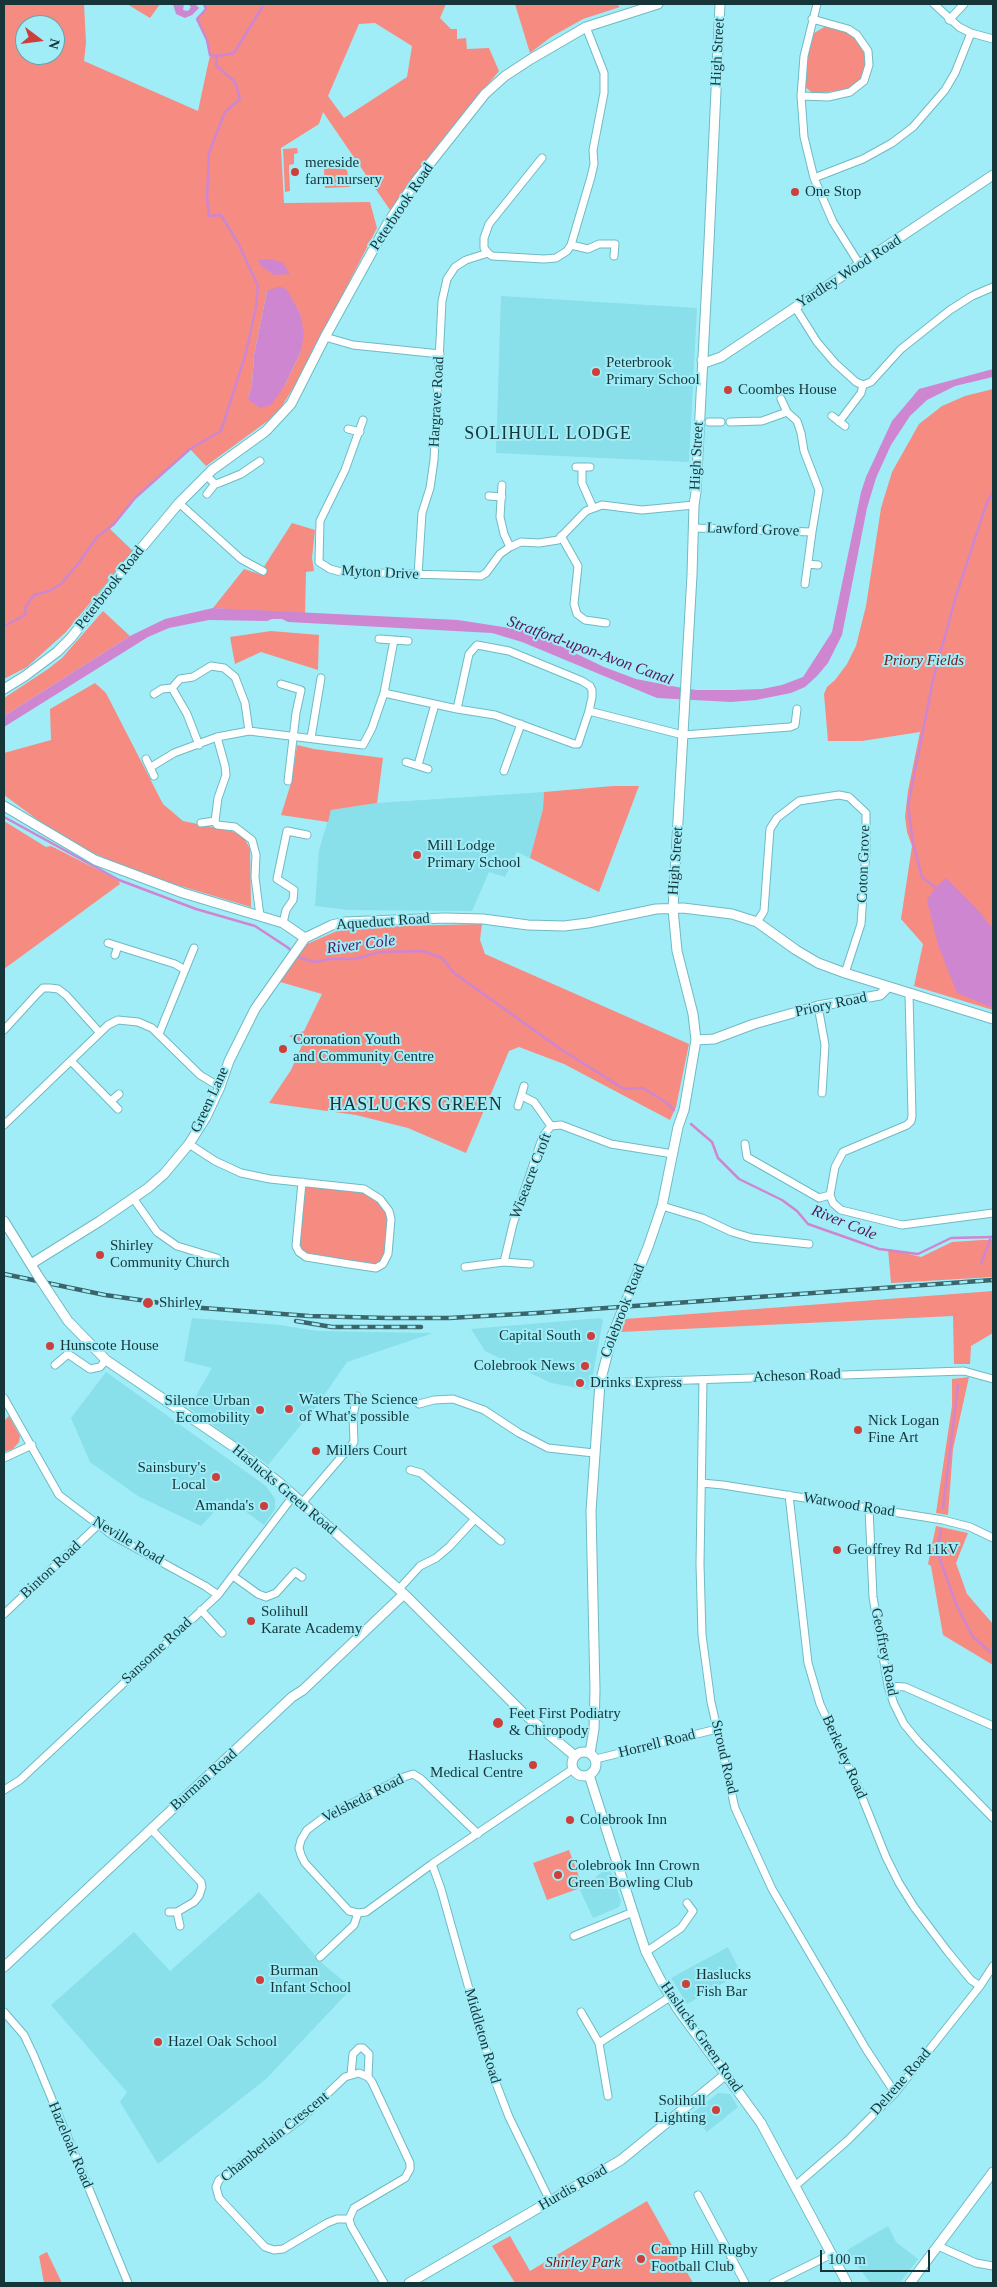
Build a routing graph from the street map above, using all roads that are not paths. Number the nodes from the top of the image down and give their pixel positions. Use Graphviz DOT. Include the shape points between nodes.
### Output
graph roads {
  1 [pos="658,4"];
  2 [pos="720,4"];
  3 [pos="817,4"];
  4 [pos="934,4"];
  5 [pos="964,4"];
  6 [pos="812,19"];
  7 [pos="949,20"];
  8 [pos="586,27"];
  9 [pos="971,33"];
  10 [pos="993,38"];
  11 [pos="801,96"];
  12 [pos="542,158"];
  13 [pos="993,175"];
  14 [pos="814,178"];
  15 [pos="571,245"];
  16 [pos="488,252"];
  17 [pos="614,256"];
  18 [pos="860,265"];
  19 [pos="993,287"];
  20 [pos="795,307"];
  21 [pos="325,336"];
  22 [pos="440,354"];
  23 [pos="702,360"];
  24 [pos="863,385"];
  25 [pos="781,398"];
  26 [pos="787,412"];
  27 [pos="832,416"];
  28 [pos="363,420"];
  29 [pos="709,422"];
  30 [pos="721,422"];
  31 [pos="730,422"];
  32 [pos="348,429"];
  33 [pos="360,432"];
  34 [pos="260,461"];
  35 [pos="583,467"];
  36 [pos="206,475"];
  37 [pos="215,484"];
  38 [pos="502,485"];
  39 [pos="206,494"];
  40 [pos="489,496"];
  41 [pos="502,497"];
  42 [pos="179,503"];
  43 [pos="694,505"];
  44 [pos="592,508"];
  45 [pos="694,528"];
  46 [pos="812,532"];
  47 [pos="561,536"];
  48 [pos="510,547"];
  49 [pos="808,564"];
  50 [pos="818,565"];
  51 [pos="263,572"];
  52 [pos="418,575"];
  53 [pos="806,584"];
  54 [pos="606,623"];
  55 [pos="379,639"];
  56 [pos="394,640"];
  57 [pos="408,641"];
  58 [pos="321,678"];
  59 [pos="281,684"];
  60 [pos="172,688"];
  61 [pos="4,689"];
  62 [pos="384,693"];
  63 [pos="154,694"];
  64 [pos="435,704"];
  65 [pos="456,709"];
  66 [pos="798,709"];
  67 [pos="589,711"];
  68 [pos="521,724"];
  69 [pos="249,730"];
  70 [pos="683,735"];
  71 [pos="293,736"];
  72 [pos="216,737"];
  73 [pos="311,738"];
  74 [pos="199,745"];
  75 [pos="146,759"];
  76 [pos="406,762"];
  77 [pos="418,765"];
  78 [pos="151,767"];
  79 [pos="428,769"];
  80 [pos="504,771"];
  81 [pos="154,776"];
  82 [pos="288,781"];
  83 [pos="4,806"];
  84 [pos="216,821"];
  85 [pos="201,823"];
  86 [pos="306,835"];
  87 [pos="673,908"];
  88 [pos="260,916"];
  89 [pos="757,922"];
  90 [pos="283,923"];
  91 [pos="305,938"];
  92 [pos="108,942"];
  93 [pos="118,946"];
  94 [pos="194,948"];
  95 [pos="115,955"];
  96 [pos="185,970"];
  97 [pos="845,973"];
  98 [pos="888,987"];
  99 [pos="909,994"];
  100 [pos="818,1006"];
  101 [pos="993,1019"];
  102 [pos="4,1030"];
  103 [pos="100,1033"];
  104 [pos="159,1034"];
  105 [pos="696,1040"];
  106 [pos="71,1061"];
  107 [pos="524,1086"];
  108 [pos="220,1087"];
  109 [pos="822,1093"];
  110 [pos="119,1094"];
  111 [pos="522,1096"];
  112 [pos="111,1102"];
  113 [pos="518,1106"];
  114 [pos="118,1109"];
  115 [pos="4,1124"];
  116 [pos="551,1126"];
  117 [pos="189,1144"];
  118 [pos="745,1144"];
  119 [pos="673,1154"];
  120 [pos="302,1182"];
  121 [pos="830,1195"];
  122 [pos="133,1198"];
  123 [pos="662,1206"];
  124 [pos="993,1213"];
  125 [pos="4,1221"];
  126 [pos="809,1244"];
  127 [pos="217,1258"];
  128 [pos="504,1262"];
  129 [pos="30,1264"];
  130 [pos="530,1264"];
  131 [pos="465,1267"];
  132 [pos="106,1360"];
  133 [pos="55,1365"];
  134 [pos="993,1378"];
  135 [pos="703,1380"];
  136 [pos="600,1384"];
  137 [pos="357,1396"];
  138 [pos="4,1398"];
  139 [pos="419,1404"];
  140 [pos="32,1445"];
  141 [pos="594,1453"];
  142 [pos="4,1458"];
  143 [pos="410,1470"];
  144 [pos="702,1483"];
  145 [pos="294,1495"];
  146 [pos="790,1495"];
  147 [pos="302,1503"];
  148 [pos="869,1508"];
  149 [pos="474,1520"];
  150 [pos="98,1525"];
  151 [pos="993,1538"];
  152 [pos="501,1541"];
  153 [pos="233,1576"];
  154 [pos="302,1576"];
  155 [pos="401,1591"];
  156 [pos="218,1595"];
  157 [pos="201,1610"];
  158 [pos="4,1614"];
  159 [pos="222,1633"];
  160 [pos="888,1686"];
  161 [pos="993,1726"];
  162 [pos="717,1729"];
  163 [pos="575,1756"];
  164 [pos="593,1756"];
  165 [pos="574,1769"];
  166 [pos="589,1775"];
  167 [pos="4,1790"];
  168 [pos="993,1818"];
  169 [pos="151,1828"];
  170 [pos="478,1834"];
  171 [pos="432,1864"];
  172 [pos="687,1903"];
  173 [pos="169,1912"];
  174 [pos="177,1912"];
  175 [pos="633,1912"];
  176 [pos="358,1913"];
  177 [pos="180,1926"];
  178 [pos="574,1936"];
  179 [pos="646,1952"];
  180 [pos="320,1957"];
  181 [pos="4,1966"];
  182 [pos="993,1966"];
  183 [pos="980,1986"];
  184 [pos="670,1997"];
  185 [pos="4,2012"];
  186 [pos="581,2012"];
  187 [pos="599,2042"];
  188 [pos="351,2074"];
  189 [pos="725,2075"];
  190 [pos="368,2077"];
  191 [pos="895,2093"];
  192 [pos="608,2096"];
  193 [pos="993,2172"];
  194 [pos="795,2186"];
  195 [pos="698,2195"];
  196 [pos="550,2201"];
  197 [pos="349,2218"];
  198 [pos="938,2246"];
  199 [pos="832,2254"];
  200 [pos="993,2266"];
  201 [pos="128,2283"];
  202 [pos="384,2283"];
  203 [pos="409,2283"];
  204 [pos="746,2283"];
  205 [pos="773,2283"];
  206 [pos="847,2283"];
  207 [pos="910,2283"];
  1 -- 8 [label="street, Peterbrook Road"];
  2 -- 23 [label="street, High Street"];
  3 -- 6 [label="street"];
  4 -- 7 [label="street"];
  5 -- 7 [label="street"];
  6 -- 11 [label="street" via="804,56"];
  6 -- 11 [label="street" via="848,29 857,35 868,51 869,65 864,81 850,92"];
  7 -- 9 [label="street"];
  8 -- 15 [label="street" via="604,73 604,93 593,150 594,164"];
  8 -- 21 [label="street, Peterbrook Road" via="505,76 470,111 389,221"];
  9 -- 10 [label="street"];
  9 -- 14 [label="street" via="945,90 912,127 863,159"];
  11 -- 14 [label="street" via="804,137"];
  12 -- 16 [label="street" via="488,224 484,248"];
  13 -- 18 [label="street, Yardley Wood Road"];
  14 -- 18 [label="street" via="833,222"];
  15 -- 16 [label="street" via="556,258 492,256"];
  15 -- 17 [label="street" via="588,249 599,244 615,244"];
  16 -- 22 [label="street, Hargrave Road" via="455,267 447,279 442,301"];
  18 -- 20 [label="street, Yardley Wood Road"];
  19 -- 24 [label="street" via="950,310 901,349 871,382"];
  20 -- 23 [label="street, Yardley Wood Road" via="721,357 707,362"];
  20 -- 24 [label="street" via="835,363"];
  21 -- 22 [label="street" via="353,345"];
  21 -- 36 [label="street, Peterbrook Road" via="291,404 266,431"];
  22 -- 52 [label="street, Hargrave Road" via="434,460 422,513"];
  23 -- 43 [label="street, High Street"];
  24 -- 27 [label="street" via="842,424"];
  25 -- 26 [label="street, Lawford Grove"];
  26 -- 31 [label="street" via="762,421"];
  26 -- 46 [label="street, Lawford Grove" via="797,421 819,490"];
  28 -- 33 [label="street, Myton Drive"];
  29 -- 30 [label="street"];
  32 -- 33 [label="street"];
  33 -- 52 [label="street, Myton Drive" via="320,521 320,562 341,572"];
  34 -- 37 [label="street" via="241,474"];
  35 -- 44 [label="street" via="582,483"];
  36 -- 37 [label="street"];
  36 -- 42 [label="street, Peterbrook Road"];
  37 -- 39 [label="street"];
  38 -- 41 [label="street"];
  40 -- 41 [label="street"];
  41 -- 48 [label="street" via="500,517"];
  42 -- 51 [label="street" via="242,559"];
  42 -- 61 [label="street, Peterbrook Road" via="71,638 57,652"];
  43 -- 44 [label="street" via="642,510 602,505"];
  43 -- 45 [label="street, High Street"];
  44 -- 47 [label="street"];
  45 -- 46 [label="street, Lawford Grove"];
  45 -- 70 [label="street, High Street"];
  46 -- 49 [label="street, Lawford Grove"];
  47 -- 48 [label="street" via="558,540 521,542"];
  47 -- 54 [label="street" via="578,566 574,604 577,614 585,620"];
  48 -- 52 [label="street, Myton Drive" via="481,576"];
  49 -- 50 [label="street"];
  49 -- 53 [label="street, Lawford Grove"];
  55 -- 56 [label="street"];
  56 -- 57 [label="street"];
  56 -- 62 [label="street"];
  58 -- 73 [label="street"];
  59 -- 71 [label="street" via="301,690"];
  60 -- 63 [label="street"];
  60 -- 69 [label="street" via="180,679 193,677 211,666 230,670 244,703"];
  60 -- 74 [label="street"];
  62 -- 64 [label="street"];
  62 -- 73 [label="street" via="372,728 362,745"];
  64 -- 65 [label="street"];
  64 -- 77 [label="street"];
  65 -- 67 [label="street" via="469,654 477,645 510,652 582,681 592,690"];
  65 -- 68 [label="street" via="494,715"];
  66 -- 70 [label="street" via="795,724 790,727"];
  67 -- 68 [label="street" via="578,744"];
  67 -- 70 [label="street"];
  68 -- 80 [label="street"];
  69 -- 71 [label="street"];
  69 -- 72 [label="street"];
  70 -- 87 [label="street, High Street"];
  71 -- 73 [label="street"];
  71 -- 82 [label="street"];
  72 -- 74 [label="street"];
  72 -- 84 [label="street" via="226,775 218,798"];
  74 -- 78 [label="street"];
  75 -- 78 [label="street"];
  76 -- 77 [label="street"];
  77 -- 79 [label="street"];
  78 -- 81 [label="street"];
  83 -- 88 [label="street" via="95,860 183,893"];
  84 -- 85 [label="street"];
  84 -- 88 [label="street" via="217,825 235,827 252,840"];
  86 -- 90 [label="street" via="287,831 278,879 294,890"];
  87 -- 89 [label="street, Aqueduct Road" via="732,914"];
  87 -- 91 [label="street, Aqueduct Road" via="564,926 476,919 345,922 325,927"];
  87 -- 105 [label="street, Colebrook Road" via="677,951"];
  88 -- 90 [label="street"];
  89 -- 97 [label="street, Aqueduct Road" via="796,950"];
  89 -- 97 [label="street, Coton Grove" via="764,911 770,829 777,818 799,801 849,797 866,813 866,851 860,924"];
  90 -- 91 [label="street"];
  91 -- 108 [label="street, Green Lane" via="250,1017"];
  92 -- 93 [label="street"];
  93 -- 95 [label="street"];
  93 -- 96 [label="street" via="176,964"];
  94 -- 96 [label="street"];
  96 -- 104 [label="street"];
  97 -- 98 [label="street, Aqueduct Road"];
  98 -- 99 [label="street"];
  98 -- 100 [label="street, Priory Road" via="880,995"];
  99 -- 101 [label="street"];
  99 -- 121 [label="street" via="912,1116 907,1125 843,1152 835,1167"];
  100 -- 105 [label="street, Priory Road" via="714,1039"];
  100 -- 109 [label="street" via="825,1045"];
  102 -- 103 [label="street" via="37,994 44,988 50,988 66,995"];
  103 -- 104 [label="street" via="112,1022 125,1020 143,1024"];
  103 -- 106 [label="street"];
  104 -- 108 [label="street" via="200,1075"];
  105 -- 119 [label="street, Colebrook Road"];
  106 -- 112 [label="street"];
  106 -- 115 [label="street"];
  107 -- 111 [label="street"];
  108 -- 117 [label="street, Green Lane"];
  110 -- 112 [label="street"];
  111 -- 113 [label="street"];
  111 -- 116 [label="street" via="534,1102"];
  112 -- 114 [label="street"];
  116 -- 119 [label="street, Wiseacre Croft" via="561,1125 611,1144"];
  116 -- 128 [label="street, Wiseacre Croft" via="543,1136 512,1224"];
  117 -- 120 [label="street" via="241,1173"];
  117 -- 122 [label="street, Green Lane" via="154,1183"];
  118 -- 121 [label="street" via="747,1157 819,1198"];
  119 -- 123 [label="street, Colebrook Road"];
  120 -- 120 [label="street" via="364,1190 380,1199 391,1219 388,1254 383,1264 376,1268 306,1257 299,1252 296,1246"];
  121 -- 124 [label="street" via="841,1210 902,1224"];
  122 -- 127 [label="street" via="157,1232 177,1246"];
  122 -- 129 [label="street, Green Lane"];
  123 -- 126 [label="street" via="745,1236"];
  123 -- 136 [label="street, Colebrook Road" via="612,1336"];
  125 -- 129 [label="street, Haslucks Green Road"];
  128 -- 130 [label="street"];
  128 -- 131 [label="street"];
  129 -- 132 [label="street, Haslucks Green Road, bridge" via="68,1321"];
  132 -- 133 [label="street" via="100,1367 90,1369 68,1354"];
  132 -- 145 [label="street, Haslucks Green Road" via="231,1445"];
  134 -- 135 [label="street, Acheson Road" via="964,1371"];
  135 -- 136 [label="street, Acheson Road"];
  135 -- 144 [label="street, Stroud Road"];
  136 -- 141 [label="street, Colebrook Road"];
  137 -- 147 [label="street" via="353,1416 354,1442"];
  138 -- 140 [label="street, Neville Road"];
  139 -- 141 [label="street" via="453,1399 478,1408 548,1448"];
  140 -- 142 [label="street"];
  140 -- 150 [label="street, Neville Road" via="60,1495"];
  141 -- 164 [label="street, Colebrook Road" via="591,1511"];
  143 -- 149 [label="street" via="421,1473"];
  144 -- 146 [label="street, Watwood Road"];
  144 -- 162 [label="street, Stroud Road" via="702,1634"];
  145 -- 147 [label="street, Haslucks Green Road"];
  145 -- 153 [label="street, Sansome Road"];
  146 -- 148 [label="street, Watwood Road"];
  146 -- 183 [label="street, Berkeley Road" via="808,1663 820,1704 899,1883 948,1952"];
  147 -- 155 [label="street, Haslucks Green Road"];
  148 -- 151 [label="street, Watwood Road" via="943,1520 970,1527"];
  148 -- 160 [label="street, Geoffrey Road" via="873,1597"];
  149 -- 152 [label="street"];
  149 -- 155 [label="street" via="449,1547 420,1566"];
  150 -- 156 [label="street, Neville Road"];
  150 -- 158 [label="street, Binton Road"];
  153 -- 154 [label="street" via="266,1597 276,1594 295,1572"];
  153 -- 156 [label="street, Sansome Road"];
  155 -- 163 [label="street, Haslucks Green Road" via="522,1712"];
  155 -- 169 [label="street, Burman Road" via="303,1690"];
  156 -- 157 [label="street, Sansome Road"];
  157 -- 159 [label="street"];
  157 -- 167 [label="street, Sansome Road" via="20,1780"];
  160 -- 161 [label="street" via="905,1687"];
  160 -- 168 [label="street, Geoffrey Road" via="894,1704 910,1731"];
  162 -- 164 [label="street, Horrell Road"];
  162 -- 191 [label="street, Stroud Road" via="735,1808 772,1890"];
  163 -- 164 [label="street" via="584,1751"];
  163 -- 165 [label="street" via="572,1761"];
  164 -- 166 [label="street" via="596,1766"];
  165 -- 166 [label="street" via="580,1775"];
  165 -- 170 [label="street"];
  166 -- 175 [label="street, Haslucks Green Road"];
  169 -- 174 [label="street" via="201,1882 199,1896"];
  169 -- 181 [label="street, Burman Road"];
  170 -- 171 [label="street"];
  170 -- 176 [label="street, Velsheda Road" via="413,1774 323,1818 307,1830 301,1840 301,1855 349,1911"];
  171 -- 176 [label="street" via="366,1912"];
  171 -- 196 [label="street, Middleton Road" via="494,2078 509,2117"];
  172 -- 179 [label="street" via="693,1911 682,1928"];
  173 -- 174 [label="street"];
  174 -- 177 [label="street"];
  175 -- 178 [label="street"];
  175 -- 179 [label="street, Haslucks Green Road"];
  176 -- 180 [label="street" via="354,1925"];
  179 -- 184 [label="street, Haslucks Green Road"];
  182 -- 183 [label="street, Delrene Road"];
  183 -- 191 [label="street, Delrene Road"];
  184 -- 187 [label="street"];
  184 -- 189 [label="street, Haslucks Green Road"];
  185 -- 201 [label="street, Hazeloak Road" via="24,2035 34,2056"];
  186 -- 187 [label="street"];
  187 -- 192 [label="street"];
  188 -- 190 [label="street"];
  188 -- 190 [label="street, Chamberlain Crescent" via="353,2054 363,2048 369,2054"];
  188 -- 197 [label="street, Chamberlain Crescent" via="300,2120 219,2180 216,2187 219,2198 265,2247 274,2250 283,2249 337,2219"];
  189 -- 194 [label="street, Haslucks Green Road" via="761,2123"];
  189 -- 196 [label="street, Hurdis Road" via="621,2160"];
  190 -- 197 [label="street, Chamberlain Crescent" via="409,2158 410,2169 406,2178 354,2208"];
  191 -- 194 [label="street, Delrene Road"];
  193 -- 198 [label="street"];
  194 -- 199 [label="street, Haslucks Green Road"];
  195 -- 204 [label="street"];
  196 -- 203 [label="street, Hurdis Road"];
  197 -- 202 [label="street"];
  198 -- 200 [label="street" via="968,2260"];
  198 -- 207 [label="street"];
  199 -- 205 [label="street"];
  199 -- 206 [label="street, Haslucks Green Road"];
}
